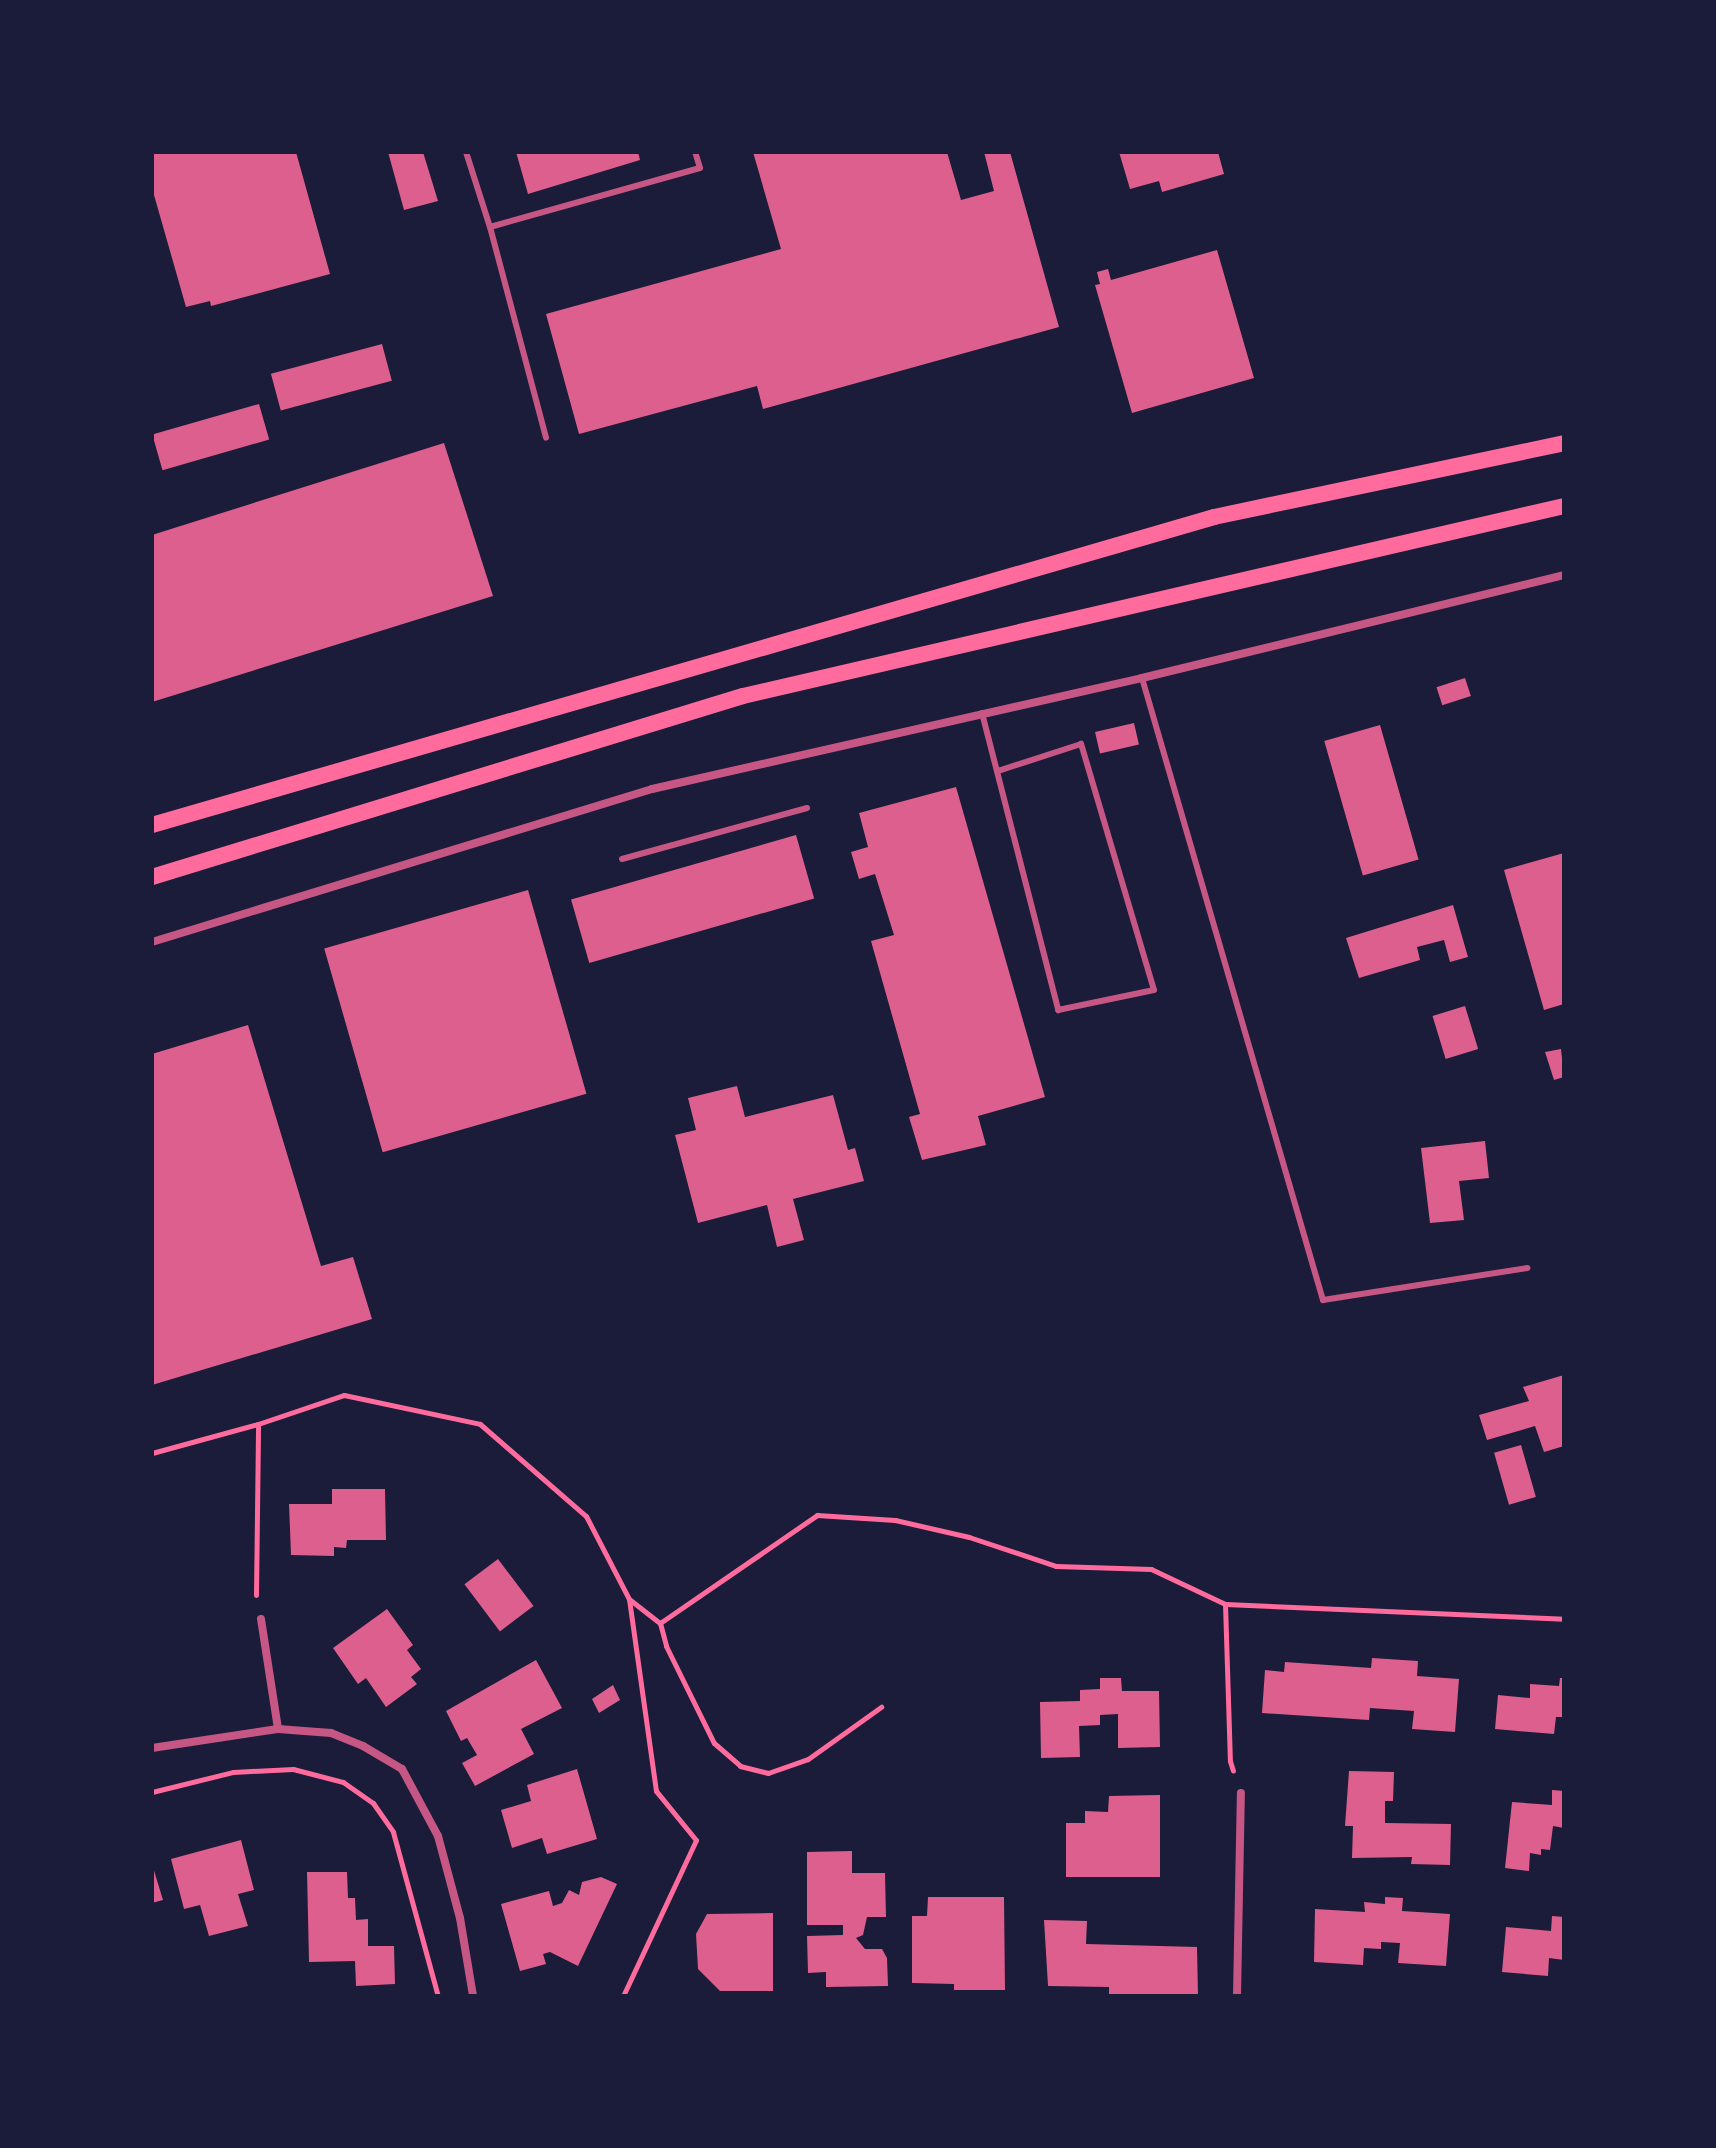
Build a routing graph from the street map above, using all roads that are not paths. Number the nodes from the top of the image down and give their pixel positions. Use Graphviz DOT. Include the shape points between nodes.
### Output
graph roads {
  1 [pos="466,152"];
  2 [pos="695,152"];
  3 [pos="490,227"];
  4 [pos="546,438"];
  5 [pos="1564,443"];
  6 [pos="1564,506"];
  7 [pos="1564,575"];
  8 [pos="1142,678"];
  9 [pos="982,713"];
  10 [pos="998,771"];
  11 [pos="807,808"];
  12 [pos="152,825"];
  13 [pos="622,859"];
  14 [pos="152,877"];
  15 [pos="152,942"];
  16 [pos="1528,1268"];
  17 [pos="261,1619"];
  18 [pos="278,1729"];
  19 [pos="152,1748"];
  20 [pos="1241,1793"];
  21 [pos="473,1996"];
  22 [pos="1237,1996"];
  1 -- 3 [label="lane"];
  2 -- 3 [label="lane" via="700,168"];
  3 -- 4 [label="lane"];
  5 -- 12 [label="main road" via="1214,517"];
  6 -- 14 [label="main road" via="743,696"];
  7 -- 8 [label="street"];
  8 -- 9 [label="street"];
  8 -- 16 [label="lane" via="1323,1300"];
  9 -- 10 [label="lane"];
  9 -- 15 [label="street" via="652,789"];
  10 -- 10 [label="lane" via="1058,1010 1154,990 1081,744"];
  11 -- 13 [label="lane"];
  17 -- 18 [label="street"];
  18 -- 19 [label="street"];
  18 -- 21 [label="street" via="331,1733 402,1769 438,1836"];
  20 -- 22 [label="street"];
}
